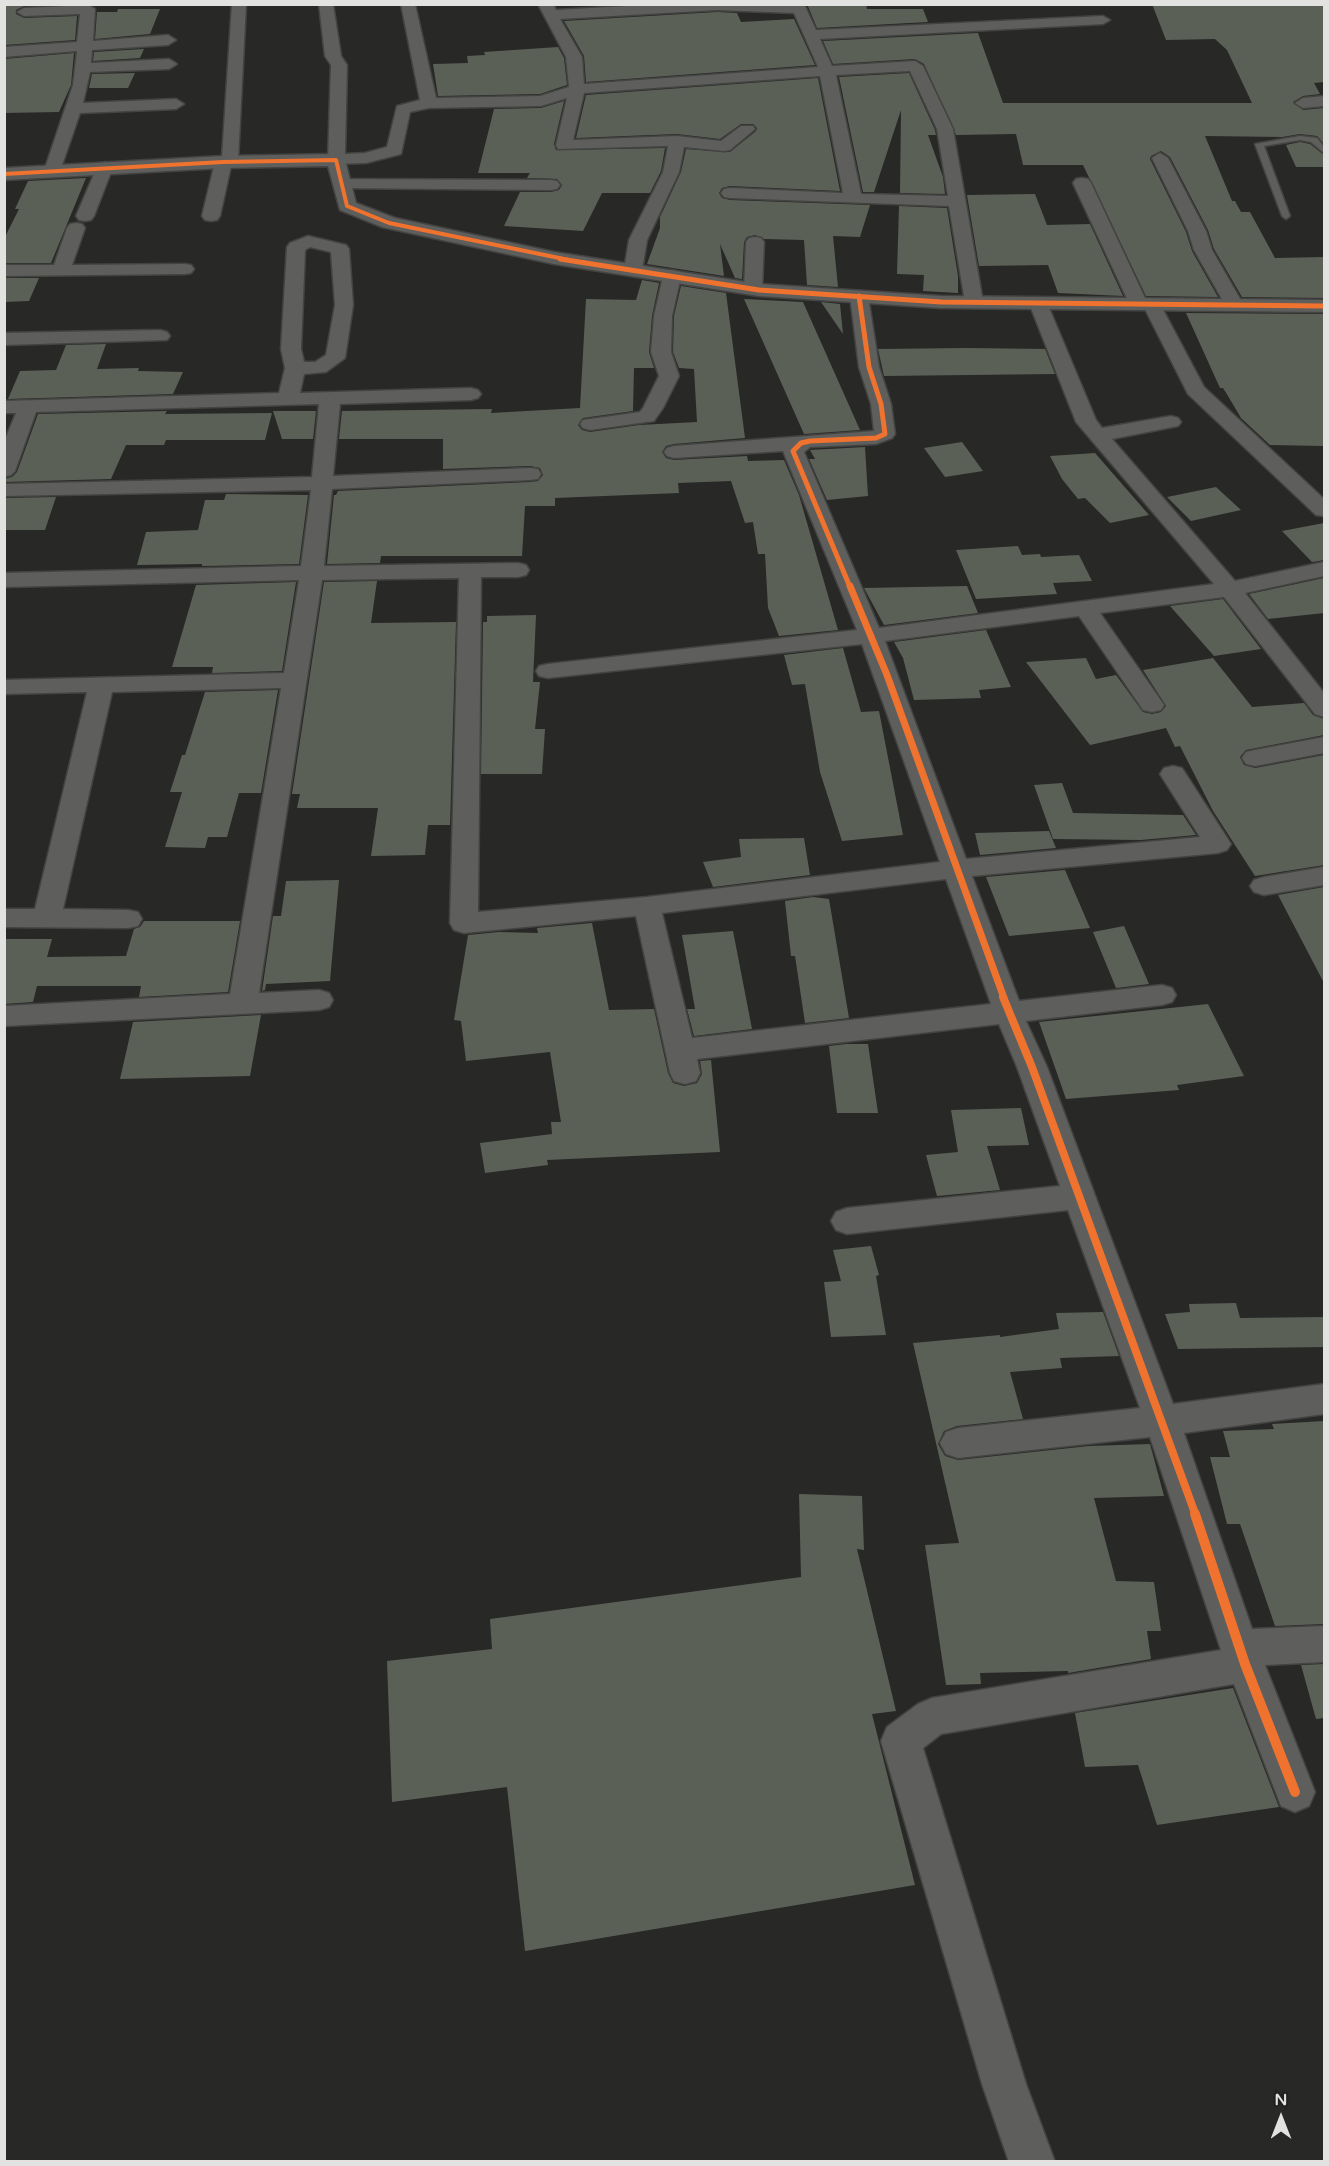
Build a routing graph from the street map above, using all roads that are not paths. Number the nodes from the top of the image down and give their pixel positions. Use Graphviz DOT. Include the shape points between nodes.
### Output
graph roads {
  1 [pos="239,4"];
  2 [pos="326,4"];
  3 [pos="408,4"];
  4 [pos="798,7"];
  5 [pos="547,10"];
  6 [pos="24,12"];
  7 [pos="1103,20"];
  8 [pos="810,34"];
  9 [pos="168,40"];
  10 [pos="85,46"];
  11 [pos="4,52"];
  12 [pos="169,64"];
  13 [pos="83,68"];
  14 [pos="827,71"];
  15 [pos="577,89"];
  16 [pos="1324,101"];
  17 [pos="429,103"];
  18 [pos="1304,103"];
  19 [pos="176,104"];
  20 [pos="74,108"];
  21 [pos="747,129"];
  22 [pos="677,141"];
  23 [pos="1324,151"];
  24 [pos="1160,158"];
  25 [pos="336,160"];
  26 [pos="227,161"];
  27 [pos="105,167"];
  28 [pos="52,171"];
  29 [pos="4,174"];
  30 [pos="1082,183"];
  31 [pos="342,184"];
  32 [pos="551,185"];
  33 [pos="730,193"];
  34 [pos="853,199"];
  35 [pos="957,201"];
  36 [pos="211,216"];
  37 [pos="1286,216"];
  38 [pos="755,242"];
  39 [pos="185,269"];
  40 [pos="62,270"];
  41 [pos="633,270"];
  42 [pos="4,271"];
  43 [pos="672,276"];
  44 [pos="753,289"];
  45 [pos="859,296"];
  46 [pos="974,302"];
  47 [pos="1038,303"];
  48 [pos="1138,303"];
  49 [pos="1234,304"];
  50 [pos="1324,306"];
  51 [pos="160,336"];
  52 [pos="4,339"];
  53 [pos="295,368"];
  54 [pos="471,394"];
  55 [pos="330,399"];
  56 [pos="288,400"];
  57 [pos="28,407"];
  58 [pos="4,408"];
  59 [pos="1171,422"];
  60 [pos="590,424"];
  61 [pos="1097,435"];
  62 [pos="801,443"];
  63 [pos="674,452"];
  64 [pos="4,471"];
  65 [pos="530,474"];
  66 [pos="322,483"];
  67 [pos="4,490"];
  68 [pos="1324,510"];
  69 [pos="1324,569"];
  70 [pos="470,570"];
  71 [pos="518,570"];
  72 [pos="312,573"];
  73 [pos="4,580"];
  74 [pos="1230,589"];
  75 [pos="1085,608"];
  76 [pos="870,636"];
  77 [pos="548,671"];
  78 [pos="295,680"];
  79 [pos="101,685"];
  80 [pos="4,687"];
  81 [pos="1152,705"];
  82 [pos="1324,709"];
  83 [pos="1324,745"];
  84 [pos="1255,758"];
  85 [pos="1173,774"];
  86 [pos="956,869"];
  87 [pos="1324,876"];
  88 [pos="1264,886"];
  89 [pos="647,906"];
  90 [pos="4,918"];
  91 [pos="47,918"];
  92 [pos="128,919"];
  93 [pos="1162,995"];
  94 [pos="319,1000"];
  95 [pos="243,1004"];
  96 [pos="1008,1012"];
  97 [pos="4,1016"];
  98 [pos="1079,1196"];
  99 [pos="847,1221"];
  100 [pos="1324,1399"];
  101 [pos="1162,1421"];
  102 [pos="958,1443"];
  103 [pos="1324,1644"];
  104 [pos="1243,1656"];
  105 [pos="1295,1792"];
  106 [pos="1032,2162"];
  1 -- 26 [label="street"];
  2 -- 25 [label="street" via="333,56 339,65"];
  3 -- 17 [label="street"];
  4 -- 5 [label="street"];
  4 -- 8 [label="street"];
  5 -- 15 [label="street" via="574,57"];
  6 -- 10 [label="street" via="88,9"];
  7 -- 8 [label="street"];
  8 -- 14 [label="street"];
  9 -- 10 [label="street"];
  10 -- 11 [label="street"];
  10 -- 13 [label="street"];
  12 -- 13 [label="street"];
  13 -- 20 [label="street"];
  14 -- 15 [label="street"];
  14 -- 34 [label="street"];
  14 -- 35 [label="street" via="915,66 945,129"];
  15 -- 17 [label="street" via="541,101"];
  15 -- 22 [label="street" via="564,145"];
  16 -- 18 [label="street"];
  17 -- 25 [label="street" via="403,109 395,150 366,158"];
  19 -- 20 [label="street"];
  20 -- 28 [label="street"];
  21 -- 22 [label="street" via="724,146"];
  22 -- 41 [label="street" via="671,172 638,240"];
  23 -- 37 [label="lane" via="1314,140 1300,138 1259,144"];
  24 -- 49 [label="street" via="1203,250"];
  25 -- 26 [label="street"];
  25 -- 31 [label="street"];
  26 -- 27 [label="street"];
  26 -- 36 [label="street"];
  27 -- 28 [label="street"];
  27 -- 40 [label="street"];
  28 -- 29 [label="street"];
  30 -- 48 [label="street"];
  31 -- 32 [label="street"];
  31 -- 41 [label="street" via="347,206 389,223 554,258"];
  33 -- 34 [label="street"];
  34 -- 35 [label="street"];
  35 -- 46 [label="street"];
  38 -- 44 [label="street"];
  39 -- 40 [label="street"];
  40 -- 42 [label="street"];
  41 -- 43 [label="street"];
  43 -- 44 [label="street"];
  43 -- 60 [label="street" via="663,316 661,352 669,376 653,408 647,417"];
  44 -- 45 [label="street"];
  45 -- 46 [label="street"];
  45 -- 62 [label="street" via="869,367 881,404 885,434 876,438"];
  46 -- 47 [label="street"];
  47 -- 48 [label="street"];
  47 -- 61 [label="street" via="1086,422"];
  48 -- 49 [label="street"];
  48 -- 68 [label="street" via="1151,304 1195,390"];
  49 -- 50 [label="street"];
  51 -- 52 [label="street"];
  53 -- 53 [label="street" via="291,348 296,247 308,241 340,249 344,304 335,358 320,368"];
  53 -- 56 [label="street"];
  54 -- 55 [label="street"];
  55 -- 56 [label="street"];
  55 -- 66 [label="street"];
  56 -- 57 [label="street"];
  57 -- 58 [label="street"];
  57 -- 64 [label="street"];
  59 -- 61 [label="street"];
  61 -- 74 [label="street"];
  62 -- 63 [label="street"];
  62 -- 76 [label="street" via="794,451"];
  65 -- 66 [label="street"];
  66 -- 67 [label="street"];
  66 -- 72 [label="street"];
  69 -- 74 [label="street"];
  70 -- 71 [label="street"];
  70 -- 72 [label="street"];
  70 -- 89 [label="street" via="464,923"];
  72 -- 73 [label="street"];
  72 -- 78 [label="street"];
  74 -- 75 [label="street"];
  74 -- 82 [label="street"];
  75 -- 76 [label="street"];
  75 -- 81 [label="street"];
  76 -- 77 [label="street"];
  76 -- 86 [label="street"];
  78 -- 79 [label="street"];
  78 -- 95 [label="street"];
  79 -- 80 [label="street"];
  79 -- 91 [label="street"];
  83 -- 84 [label="street"];
  85 -- 86 [label="street" via="1218,844"];
  86 -- 89 [label="street"];
  86 -- 96 [label="street"];
  87 -- 88 [label="street"];
  89 -- 96 [label="street" via="683,1061"];
  90 -- 91 [label="street"];
  91 -- 92 [label="street"];
  93 -- 96 [label="street"];
  94 -- 95 [label="street"];
  95 -- 97 [label="street"];
  96 -- 98 [label="street"];
  98 -- 99 [label="street"];
  98 -- 101 [label="street"];
  100 -- 101 [label="street"];
  101 -- 102 [label="street"];
  101 -- 104 [label="street"];
  103 -- 104 [label="street"];
  104 -- 105 [label="street"];
  104 -- 106 [label="street" via="932,1717 901,1741 1004,2084"];
}
